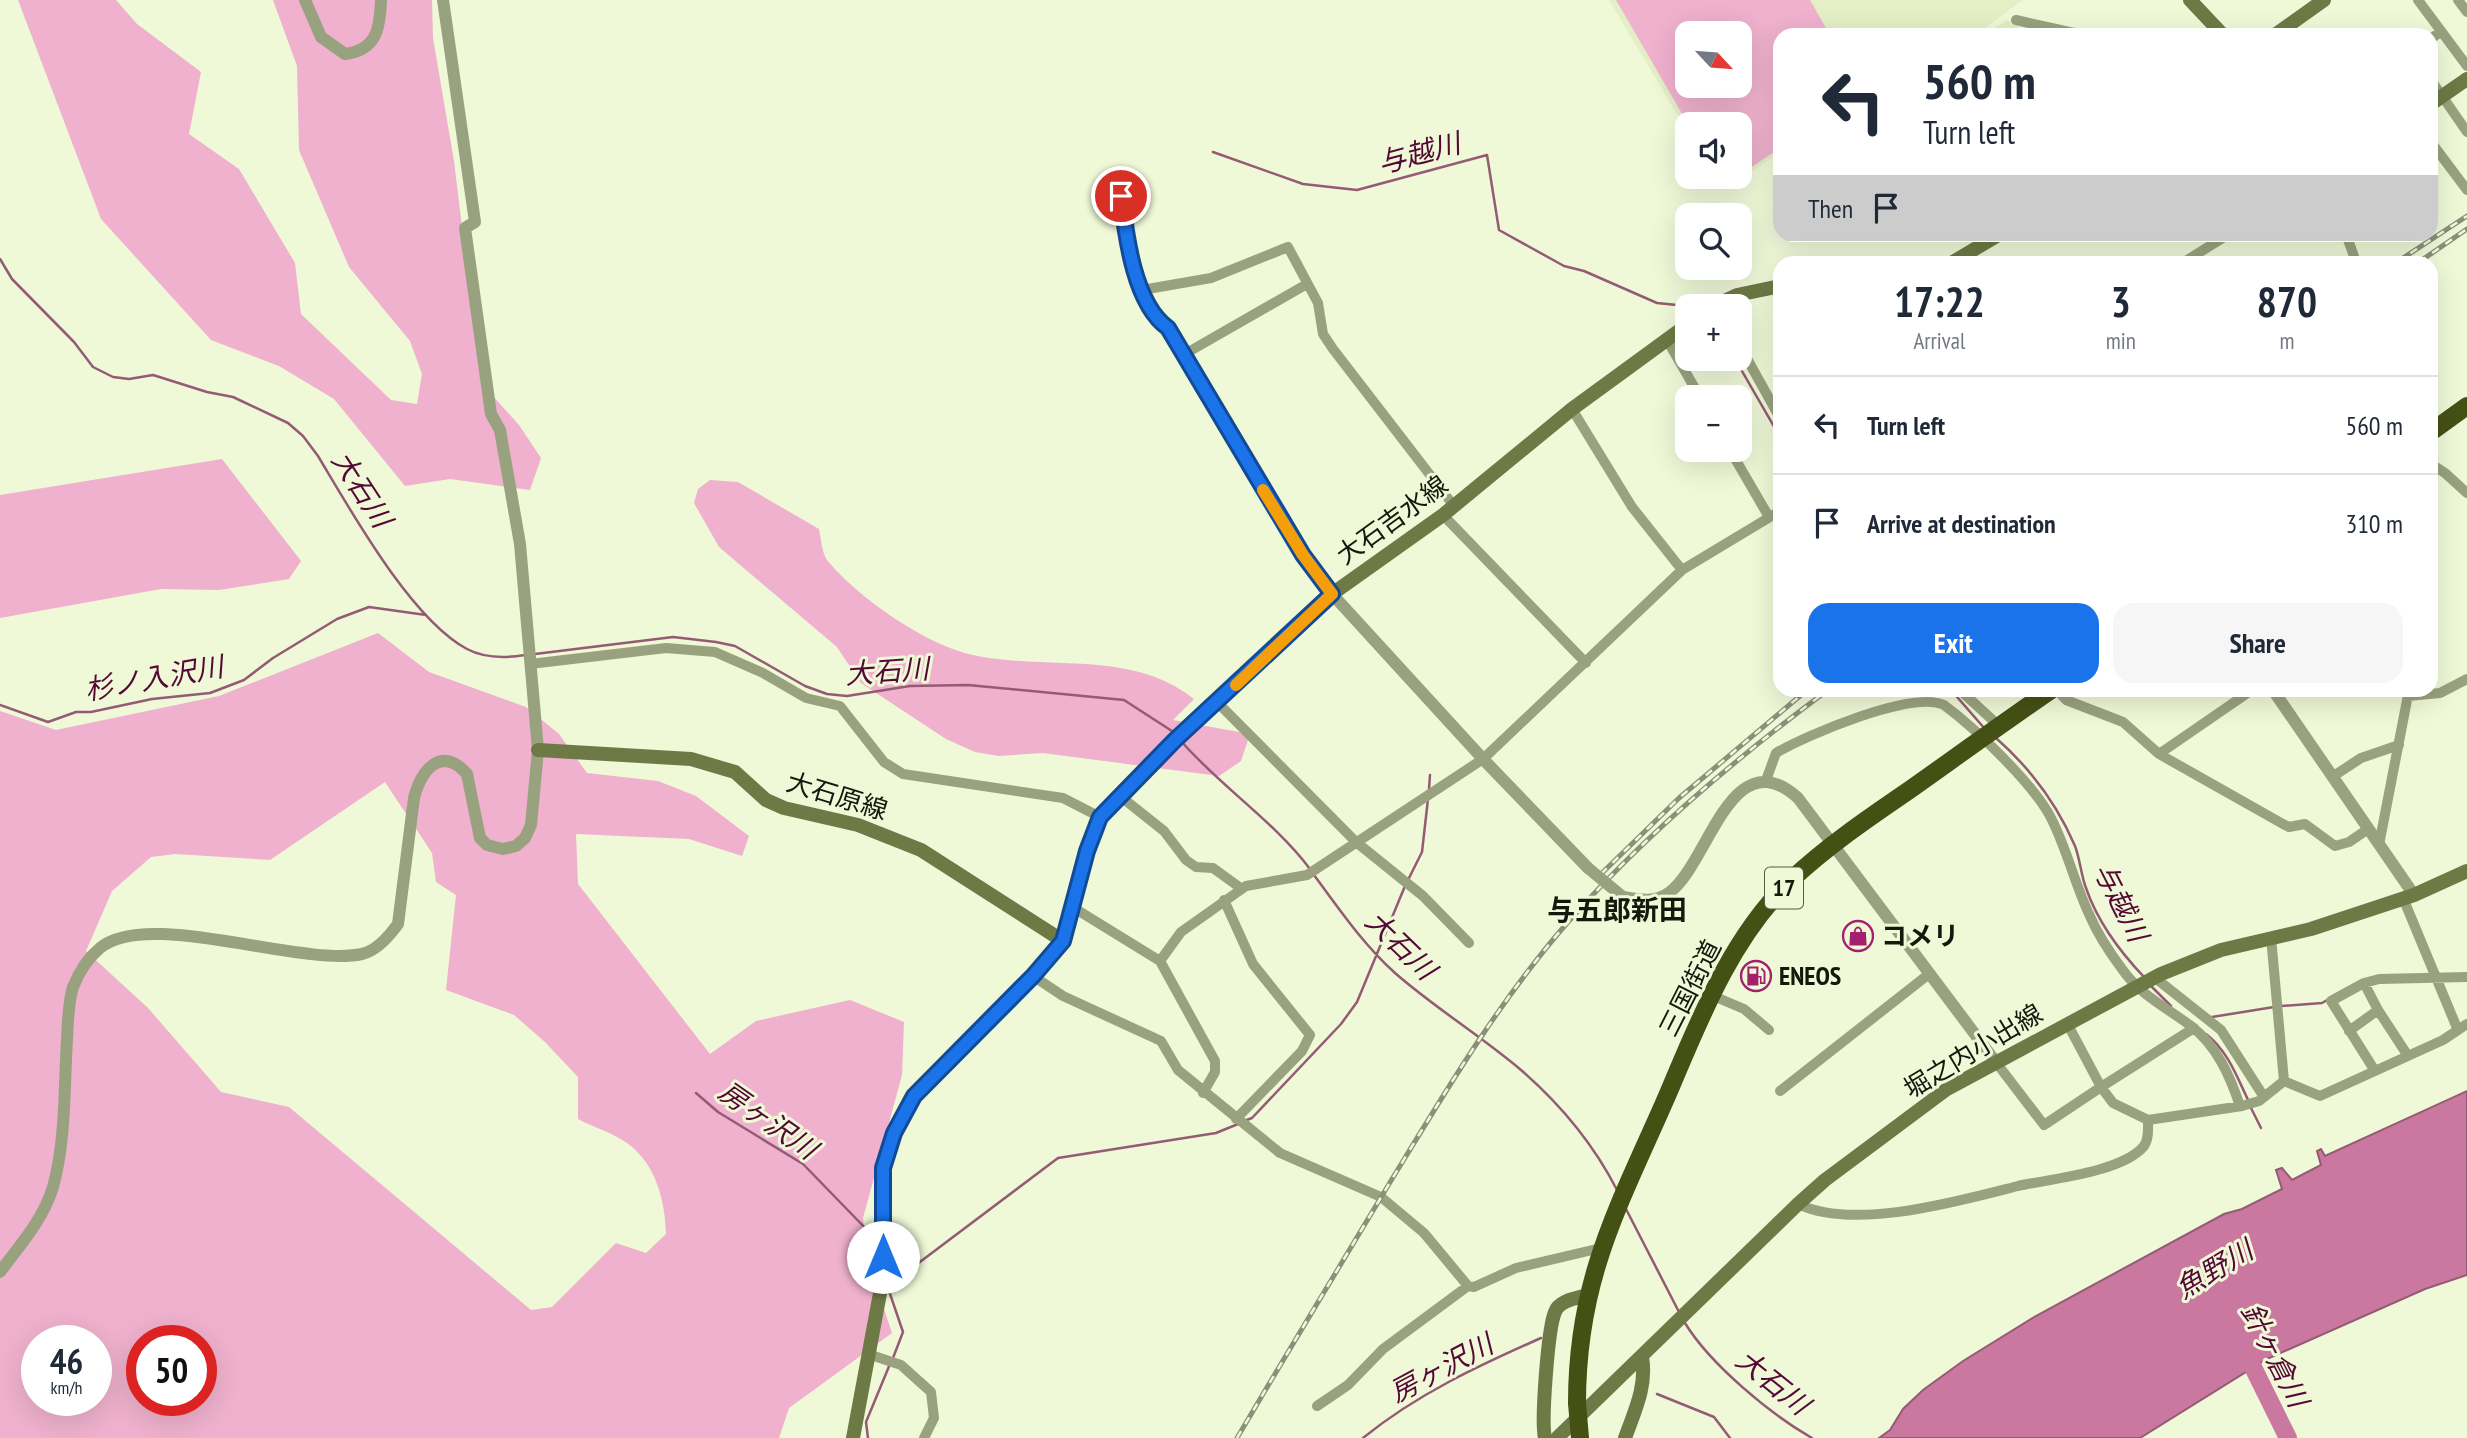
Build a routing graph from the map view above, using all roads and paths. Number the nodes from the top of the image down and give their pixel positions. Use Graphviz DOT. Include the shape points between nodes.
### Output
graph roads {
  1 [pos="305,0"];
  2 [pos="381,0"];
  3 [pos="443,0"];
  4 [pos="2190,0"];
  5 [pos="2324,0"];
  6 [pos="2418,0"];
  7 [pos="2458,0"];
  8 [pos="2467,12"];
  9 [pos="2016,20"];
  10 [pos="2052,28"];
  11 [pos="2216,28"];
  12 [pos="2285,28"];
  13 [pos="2441,31"];
  14 [pos="2438,33"];
  15 [pos="2467,66"];
  16 [pos="2467,79"];
  17 [pos="2438,99"];
  18 [pos="2438,102"];
  19 [pos="2467,132"];
  20 [pos="2438,151"];
  21 [pos="2467,190"];
  22 [pos="1121,196"];
  23 [pos="1987,242"];
  24 [pos="2216,242"];
  25 [pos="1963,256"];
  26 [pos="2193,256"];
  27 [pos="1307,284"];
  28 [pos="1773,287"];
  29 [pos="1142,290"];
  30 [pos="1742,294"];
  31 [pos="1675,334"];
  32 [pos="1667,340"];
  33 [pos="1183,355"];
  34 [pos="1752,368"];
  35 [pos="1693,385"];
  36 [pos="1773,405"];
  37 [pos="2467,406"];
  38 [pos="1572,409"];
  39 [pos="2438,427"];
  40 [pos="1737,462"];
  41 [pos="2438,468"];
  42 [pos="2467,493"];
  43 [pos="1449,510"];
  44 [pos="1773,514"];
  45 [pos="1769,517"];
  46 [pos="1682,570"];
  47 [pos="1332,594"];
  48 [pos="530,662"];
  49 [pos="1586,663"];
  50 [pos="2467,679"];
  51 [pos="2438,693"];
  52 [pos="1942,697"];
  53 [pos="1953,697"];
  54 [pos="1955,697"];
  55 [pos="2041,697"];
  56 [pos="2063,697"];
  57 [pos="2242,697"];
  58 [pos="2278,697"];
  59 [pos="2408,697"];
  60 [pos="1218,703"];
  61 [pos="1999,726"];
  62 [pos="1981,739"];
  63 [pos="2399,745"];
  64 [pos="538,750"];
  65 [pos="2159,754"];
  66 [pos="1483,759"];
  67 [pos="2332,777"];
  68 [pos="1765,783"];
  69 [pos="1120,796"];
  70 [pos="1100,817"];
  71 [pos="2368,829"];
  72 [pos="1356,842"];
  73 [pos="1830,845"];
  74 [pos="2379,845"];
  75 [pos="2467,871"];
  76 [pos="1241,889"];
  77 [pos="2409,896"];
  78 [pos="1224,900"];
  79 [pos="1074,908"];
  80 [pos="2271,937"];
  81 [pos="1063,941"];
  82 [pos="1469,943"];
  83 [pos="1160,961"];
  84 [pos="1929,974"];
  85 [pos="1033,976"];
  86 [pos="2467,976"];
  87 [pos="2439,979"];
  88 [pos="2146,982"];
  89 [pos="2364,983"];
  90 [pos="1711,995"];
  91 [pos="2378,1010"];
  92 [pos="2067,1023"];
  93 [pos="2462,1026"];
  94 [pos="2194,1028"];
  95 [pos="1769,1030"];
  96 [pos="2349,1031"];
  97 [pos="2221,1034"];
  98 [pos="2209,1044"];
  99 [pos="2409,1056"];
  100 [pos="1995,1061"];
  101 [pos="2375,1071"];
  102 [pos="2284,1081"];
  103 [pos="2101,1087"];
  104 [pos="1780,1091"];
  105 [pos="1203,1093"];
  106 [pos="2261,1099"];
  107 [pos="2241,1106"];
  108 [pos="1236,1119"];
  109 [pos="2148,1120"];
  110 [pos="1798,1204"];
  111 [pos="1601,1248"];
  112 [pos="0,1272"];
  113 [pos="1468,1286"];
  114 [pos="1588,1295"];
  115 [pos="868,1354"];
  116 [pos="1642,1357"];
  117 [pos="1317,1406"];
  118 [pos="853,1438"];
  119 [pos="924,1438"];
  120 [pos="1545,1438"];
  121 [pos="1557,1438"];
  122 [pos="1580,1438"];
  123 [pos="1625,1438"];
  1 -- 2 [label="street" via="321,37 345,54 370,45 380,23"];
  3 -- 48 [label="street" via="475,222 465,228 491,414 500,430 514,497"];
  4 -- 11 [label="main road"];
  5 -- 12 [label="main road"];
  6 -- 13 [label="street"];
  7 -- 8 [label="street"];
  9 -- 10 [label="street"];
  13 -- 14 [label="street"];
  13 -- 15 [label="street"];
  16 -- 17 [label="main road"];
  18 -- 19 [label="street"];
  20 -- 21 [label="street"];
  22 -- 29 [label="street" via="1126,237"];
  23 -- 25 [label="main road"];
  24 -- 26 [label="street"];
  27 -- 29 [label="street" via="1288,247 1211,278"];
  27 -- 33 [label="street"];
  27 -- 43 [label="street" via="1332,349"];
  28 -- 30 [label="main road"];
  29 -- 33 [label="street" via="1155,318 1168,328"];
  31 -- 32 [label="main road, 大石吉水線"];
  32 -- 35 [label="street"];
  32 -- 38 [label="main road, 大石吉水線"];
  33 -- 47 [label="street" via="1303,555"];
  34 -- 36 [label="street"];
  37 -- 39 [label="highway"];
  38 -- 43 [label="main road, 大石吉水線"];
  38 -- 46 [label="street" via="1632,507"];
  40 -- 45 [label="street"];
  41 -- 42 [label="street"];
  43 -- 47 [label="main road, 大石吉水線"];
  43 -- 49 [label="street"];
  44 -- 45 [label="street"];
  45 -- 46 [label="street"];
  46 -- 49 [label="street"];
  47 -- 60 [label="main road, 大石吉水線"];
  47 -- 66 [label="street"];
  48 -- 64 [label="street"];
  48 -- 70 [label="street" via="666,649 715,652 806,698 840,706 884,762 903,774 1063,798"];
  49 -- 66 [label="street"];
  50 -- 51 [label="street"];
  52 -- 68 [label="street" via="1886,706 1802,738 1776,753"];
  53 -- 62 [label="street"];
  54 -- 61 [label="street"];
  55 -- 61 [label="highway, 三国街道 / 17"];
  56 -- 65 [label="street" via="2123,722"];
  57 -- 65 [label="street"];
  58 -- 67 [label="street"];
  59 -- 63 [label="street"];
  60 -- 69 [label="main road, 大石吉水線"];
  60 -- 72 [label="street"];
  61 -- 62 [label="highway, 三国街道 / 17"];
  62 -- 73 [label="highway, 三国街道 / 17"];
  62 -- 88 [label="street" via="2010,764 2051,817 2089,917"];
  63 -- 67 [label="street" via="2361,758"];
  63 -- 74 [label="street"];
  64 -- 81 [label="main road, 大石原線" via="691,759 735,772 766,800 783,808 858,825 921,850"];
  64 -- 112 [label="street" via="531,825 516,846 503,849 480,838 467,774 460,766 447,761 427,768 414,798 398,924 369,951 310,953 167,935 120,938 98,950 80,973 70,998 60,1141 52,1187 31,1231"];
  65 -- 71 [label="street" via="2289,827 2305,824 2335,846"];
  66 -- 68 [label="street, bridge" via="1588,867 1623,897 1646,901 1668,893 1684,879 1725,804 1743,788"];
  66 -- 72 [label="street"];
  67 -- 71 [label="street"];
  68 -- 73 [label="street" via="1777,784 1798,798"];
  69 -- 70 [label="main road, 大石吉水線"];
  69 -- 76 [label="street" via="1164,831 1186,860 1227,876"];
  70 -- 79 [label="main road, 大石吉水線"];
  71 -- 74 [label="street"];
  72 -- 76 [label="street" via="1307,875"];
  72 -- 82 [label="street" via="1423,896"];
  73 -- 84 [label="street"];
  73 -- 90 [label="highway, 三国街道 / 17" via="1759,916"];
  74 -- 77 [label="street"];
  75 -- 77 [label="main road, 堀之内小出線"];
  76 -- 78 [label="street"];
  77 -- 80 [label="main road, 堀之内小出線" via="2312,929"];
  77 -- 87 [label="street"];
  78 -- 83 [label="street" via="1181,932"];
  78 -- 108 [label="street" via="1253,964 1310,1035 1302,1051"];
  79 -- 81 [label="main road, 大石吉水線"];
  79 -- 83 [label="street"];
  80 -- 88 [label="main road, 堀之内小出線" via="2221,950"];
  80 -- 102 [label="street"];
  81 -- 85 [label="main road, 大石吉水線"];
  83 -- 105 [label="street" via="1215,1061 1215,1072"];
  84 -- 100 [label="street"];
  84 -- 104 [label="street"];
  85 -- 105 [label="street" via="1063,996 1161,1041 1178,1070"];
  85 -- 115 [label="main road, 大石吉水線" via="914,1096 894,1133 883,1168 881,1287"];
  86 -- 87 [label="street"];
  87 -- 89 [label="street"];
  87 -- 93 [label="street"];
  88 -- 92 [label="main road, 堀之内小出線"];
  88 -- 94 [label="street"];
  88 -- 97 [label="street"];
  89 -- 91 [label="street"];
  89 -- 96 [label="street" via="2331,1001"];
  90 -- 95 [label="street" via="1744,1009"];
  90 -- 111 [label="highway, 三国街道 / 17"];
  91 -- 96 [label="street"];
  91 -- 99 [label="street"];
  92 -- 100 [label="main road, 堀之内小出線"];
  92 -- 103 [label="street"];
  93 -- 99 [label="street"];
  94 -- 98 [label="street"];
  94 -- 103 [label="street"];
  96 -- 101 [label="street"];
  97 -- 98 [label="street"];
  97 -- 106 [label="street"];
  98 -- 107 [label="street" via="2229,1072"];
  99 -- 101 [label="street"];
  100 -- 103 [label="street" via="2044,1125"];
  100 -- 110 [label="main road, 堀之内小出線" via="1947,1089"];
  101 -- 102 [label="street" via="2320,1096"];
  102 -- 106 [label="street"];
  103 -- 109 [label="street" via="2113,1102"];
  105 -- 108 [label="street"];
  106 -- 107 [label="street"];
  107 -- 109 [label="street"];
  108 -- 113 [label="street" via="1280,1153 1381,1197 1424,1233"];
  109 -- 110 [label="street" via="2144,1146 2112,1166 1958,1203 1905,1211 1821,1213"];
  110 -- 116 [label="main road, 堀之内小出線"];
  111 -- 113 [label="street" via="1516,1268"];
  111 -- 114 [label="highway, 三国街道 / 17"];
  113 -- 117 [label="street" via="1382,1349 1348,1385"];
  114 -- 120 [label="main road" via="1561,1304 1555,1311"];
  114 -- 122 [label="highway, 三国街道 / 17, bridge" via="1577,1371"];
  115 -- 118 [label="main road, 大石吉水線"];
  115 -- 119 [label="street" via="901,1366 931,1392 934,1418"];
  116 -- 121 [label="main road, 堀之内小出線"];
  116 -- 123 [label="main road" via="1642,1391"];
}
